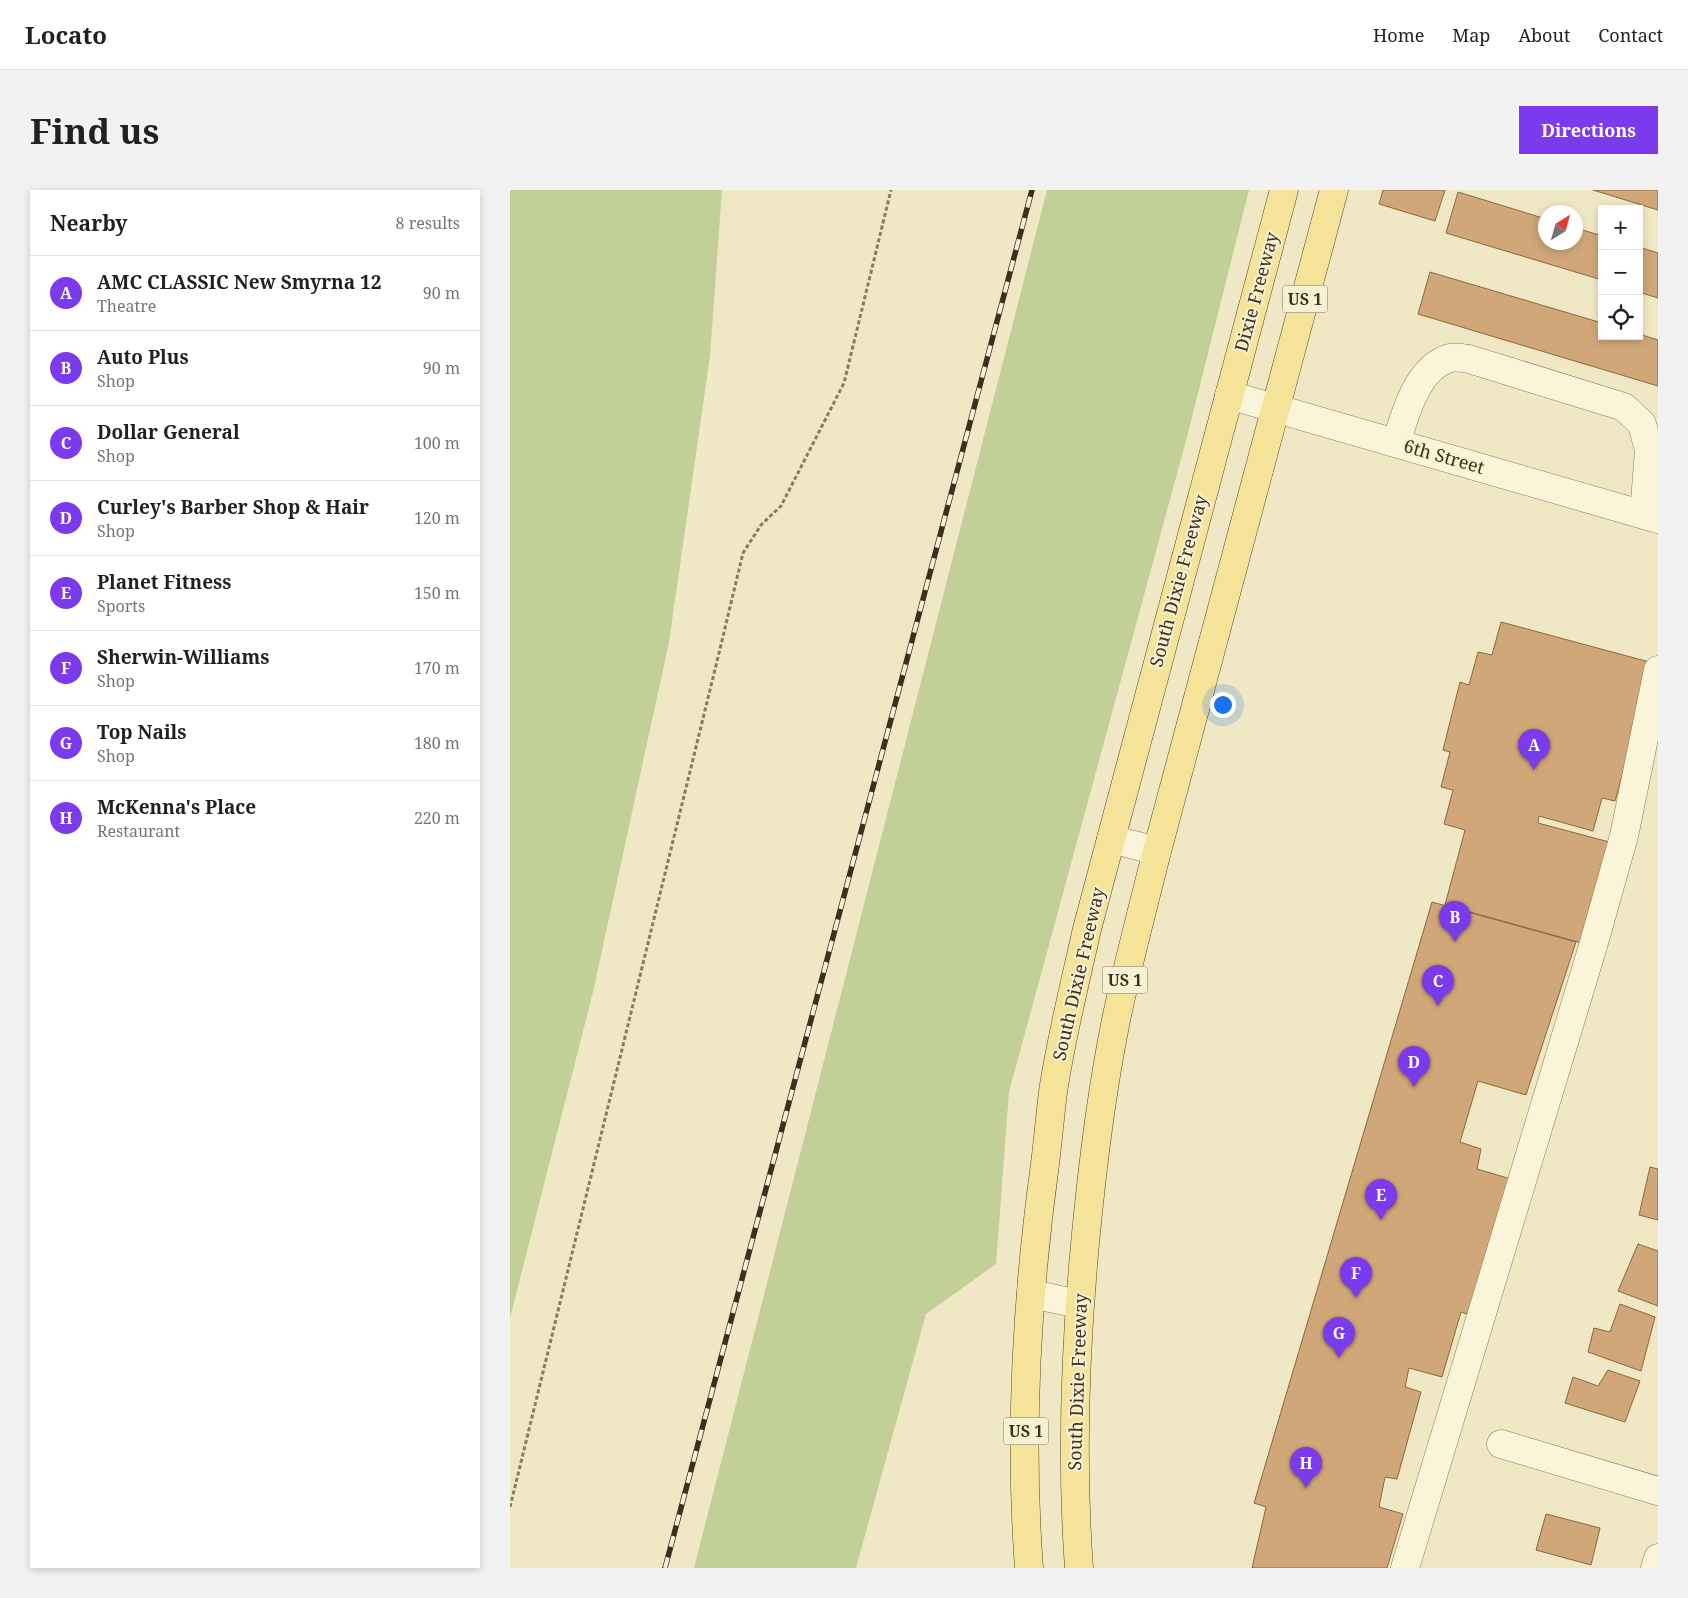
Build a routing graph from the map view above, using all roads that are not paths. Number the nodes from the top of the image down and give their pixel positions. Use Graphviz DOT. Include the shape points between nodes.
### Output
graph roads {
  1 [pos="1284,190"];
  2 [pos="1334,190"];
  3 [pos="1229,394"];
  4 [pos="1276,408"];
  5 [pos="1396,443"];
  6 [pos="1651,517"];
  7 [pos="1658,670"];
  8 [pos="1111,840"];
  9 [pos="1158,851"];
  10 [pos="1030,1294"];
  11 [pos="1079,1304"];
  12 [pos="1501,1444"];
  13 [pos="1658,1491"];
  14 [pos="1658,1558"];
  15 [pos="1029,1568"];
  16 [pos="1080,1568"];
  17 [pos="1405,1568"];
  18 [pos="1655,1568"];
  1 -- 3 [label="main road, Dixie Freeway / US 1"];
  2 -- 4 [label="main road, US 1"];
  3 -- 4 [label="street, 6th Street"];
  3 -- 8 [label="main road, South Dixie Freeway / US 1"];
  4 -- 5 [label="street, 6th Street"];
  4 -- 9 [label="main road, South Dixie Freeway / US 1"];
  5 -- 6 [label="street, 6th Street"];
  5 -- 6 [label="street" via="1412,394 1434,366 1451,358 1469,359 1624,407 1642,424 1649,450"];
  7 -- 17 [label="street" via="1624,836"];
  8 -- 9 [label="street"];
  8 -- 10 [label="main road, South Dixie Freeway / US 1" via="1081,958 1054,1092"];
  9 -- 11 [label="main road, South Dixie Freeway / US 1" via="1118,1012 1105,1086"];
  10 -- 11 [label="street"];
  10 -- 15 [label="main road, South Dixie Freeway / US 1" via="1025,1459"];
  11 -- 16 [label="main road, South Dixie Freeway / US 1" via="1075,1473"];
  12 -- 13 [label="street"];
  14 -- 18 [label="street"];
}
